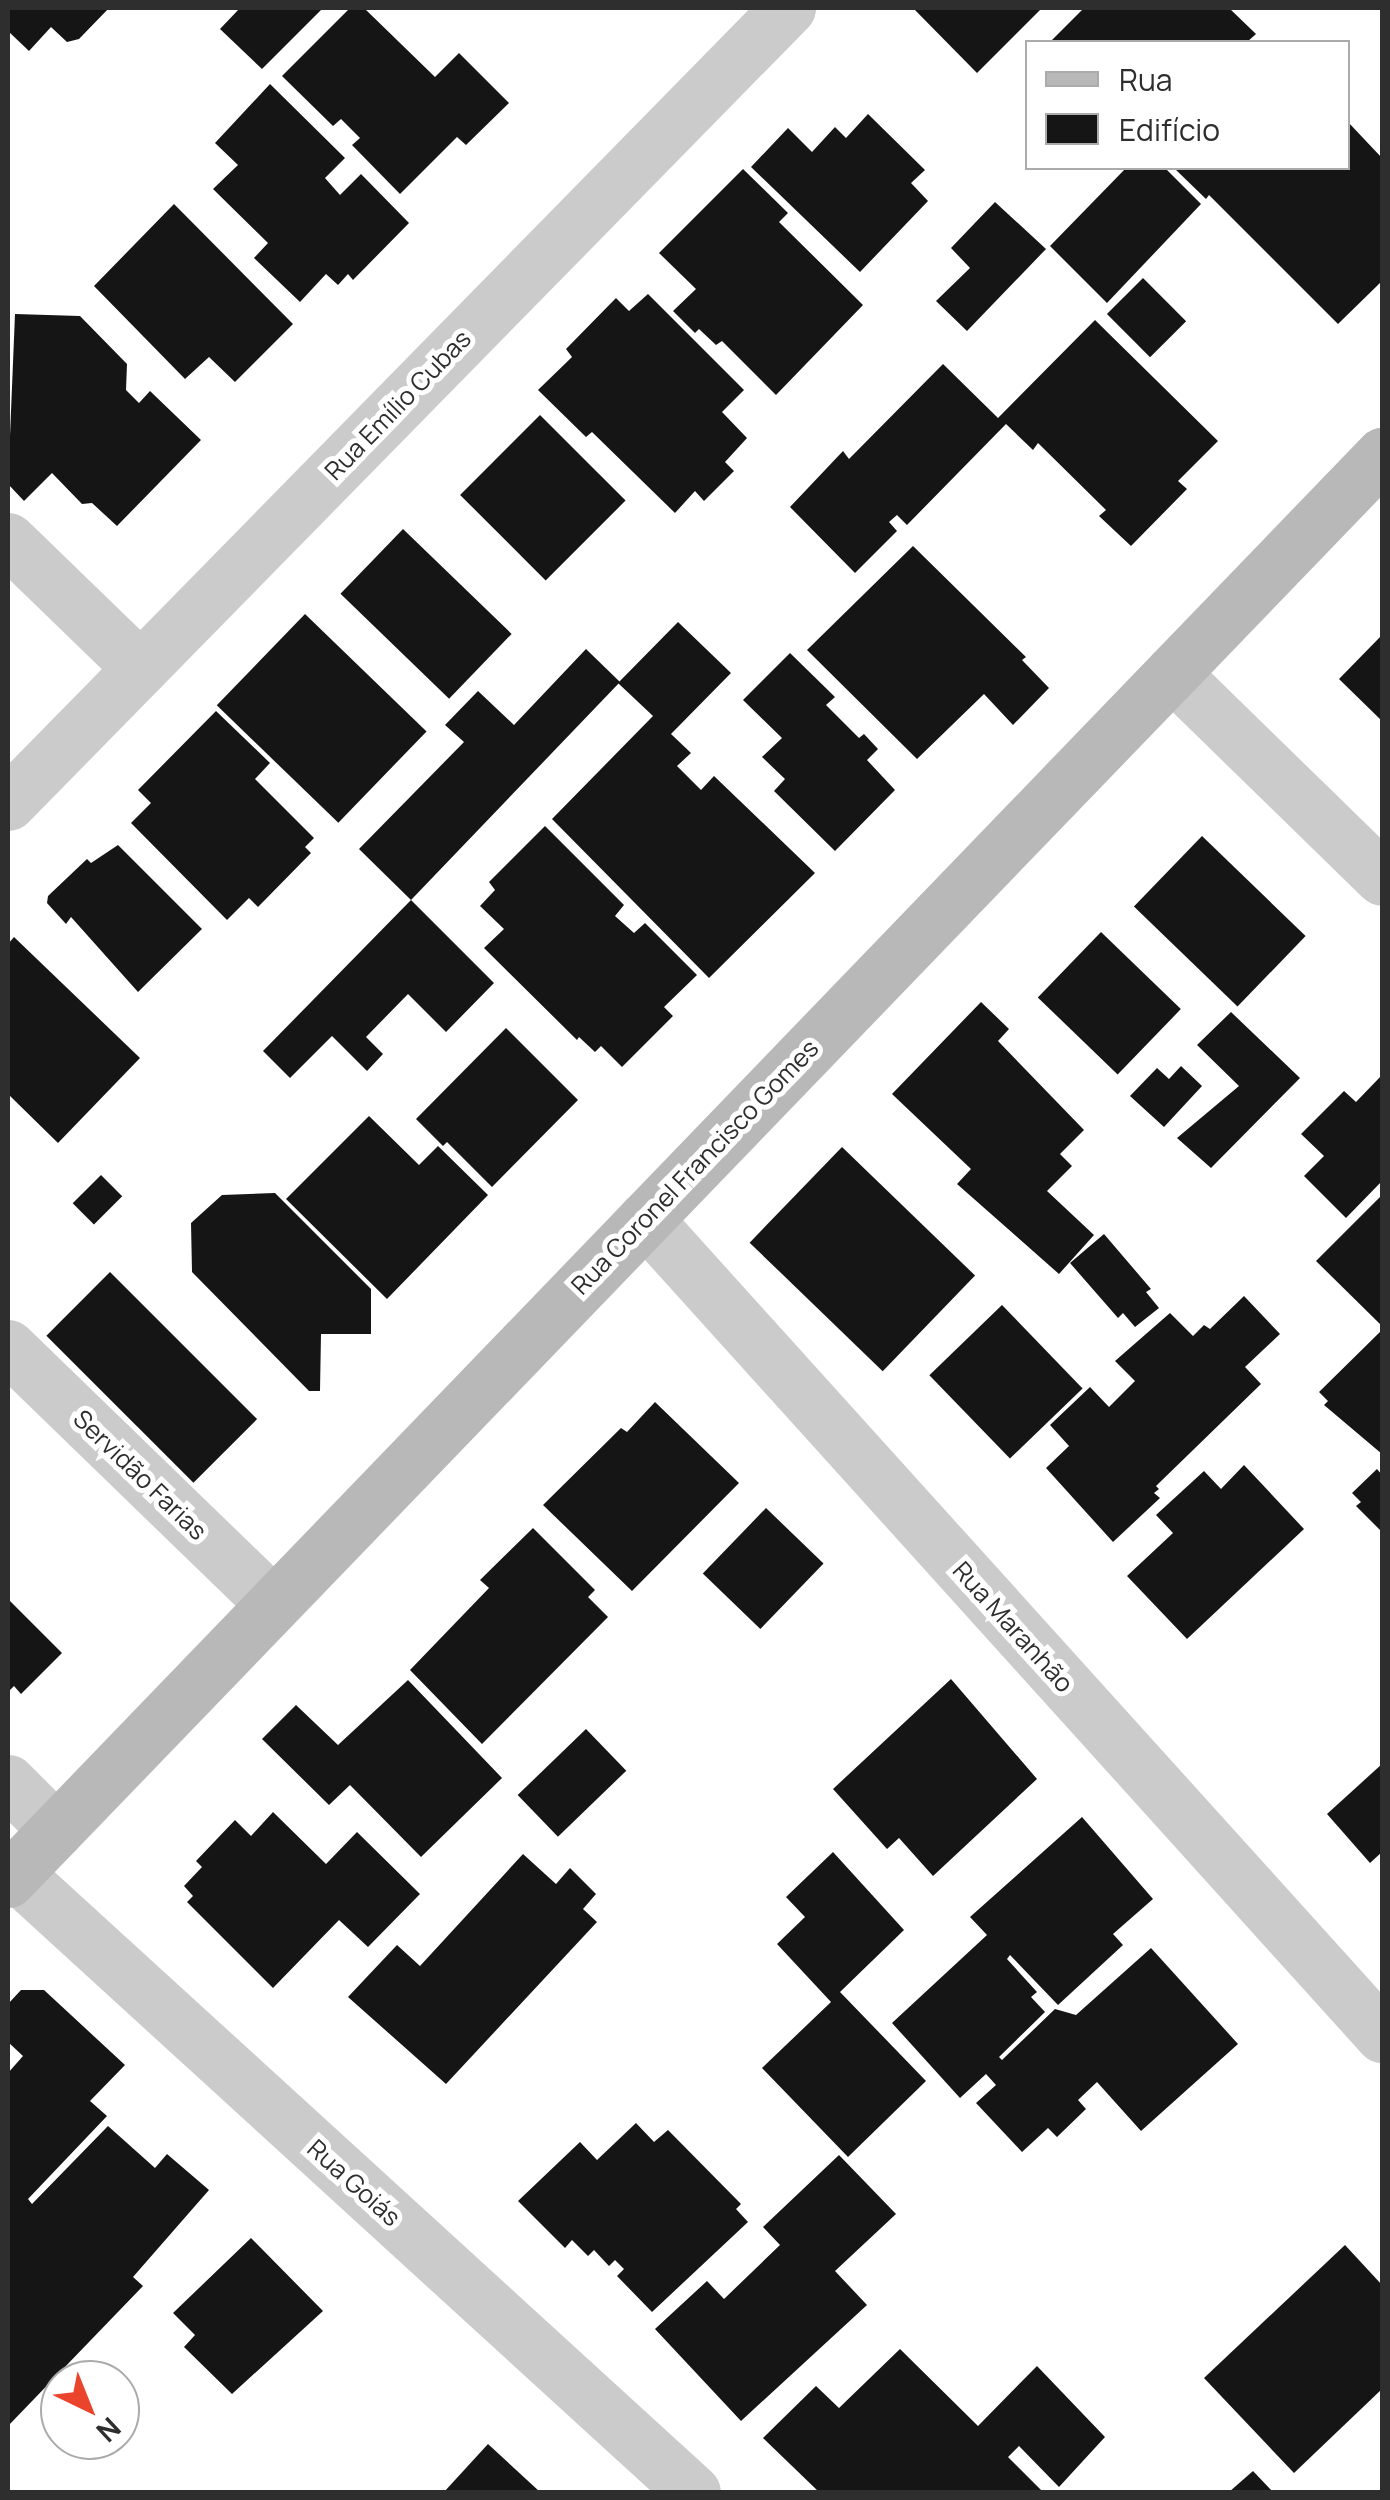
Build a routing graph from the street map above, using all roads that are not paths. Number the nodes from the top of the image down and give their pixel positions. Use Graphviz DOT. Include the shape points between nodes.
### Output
graph roads {
  1 [pos="788,8"];
  2 [pos="1382,455"];
  3 [pos="8,540"];
  4 [pos="140,668"];
  5 [pos="1172,673"];
  6 [pos="8,803"];
  7 [pos="1382,878"];
  8 [pos="645,1220"];
  9 [pos="8,1347"];
  10 [pos="274,1604"];
  11 [pos="8,1782"];
  12 [pos="56,1830"];
  13 [pos="11,1876"];
  14 [pos="1382,2035"];
  15 [pos="693,2492"];
  1 -- 4 [label="street, Rua Emílio Cubas"];
  2 -- 5 [label="main road, Rua Coronel Francisco Gomes"];
  3 -- 4 [label="street"];
  4 -- 6 [label="street, Rua Emílio Cubas"];
  5 -- 7 [label="street"];
  5 -- 8 [label="main road, Rua Coronel Francisco Gomes"];
  8 -- 10 [label="main road, Rua Coronel Francisco Gomes"];
  8 -- 14 [label="street, Rua Maranhão"];
  9 -- 10 [label="street, Servidão Farias"];
  10 -- 12 [label="main road, Rua Coronel Francisco Gomes"];
  11 -- 12 [label="street"];
  12 -- 13 [label="main road, Rua Coronel Francisco Gomes"];
  13 -- 15 [label="street, Rua Goiás"];
}
